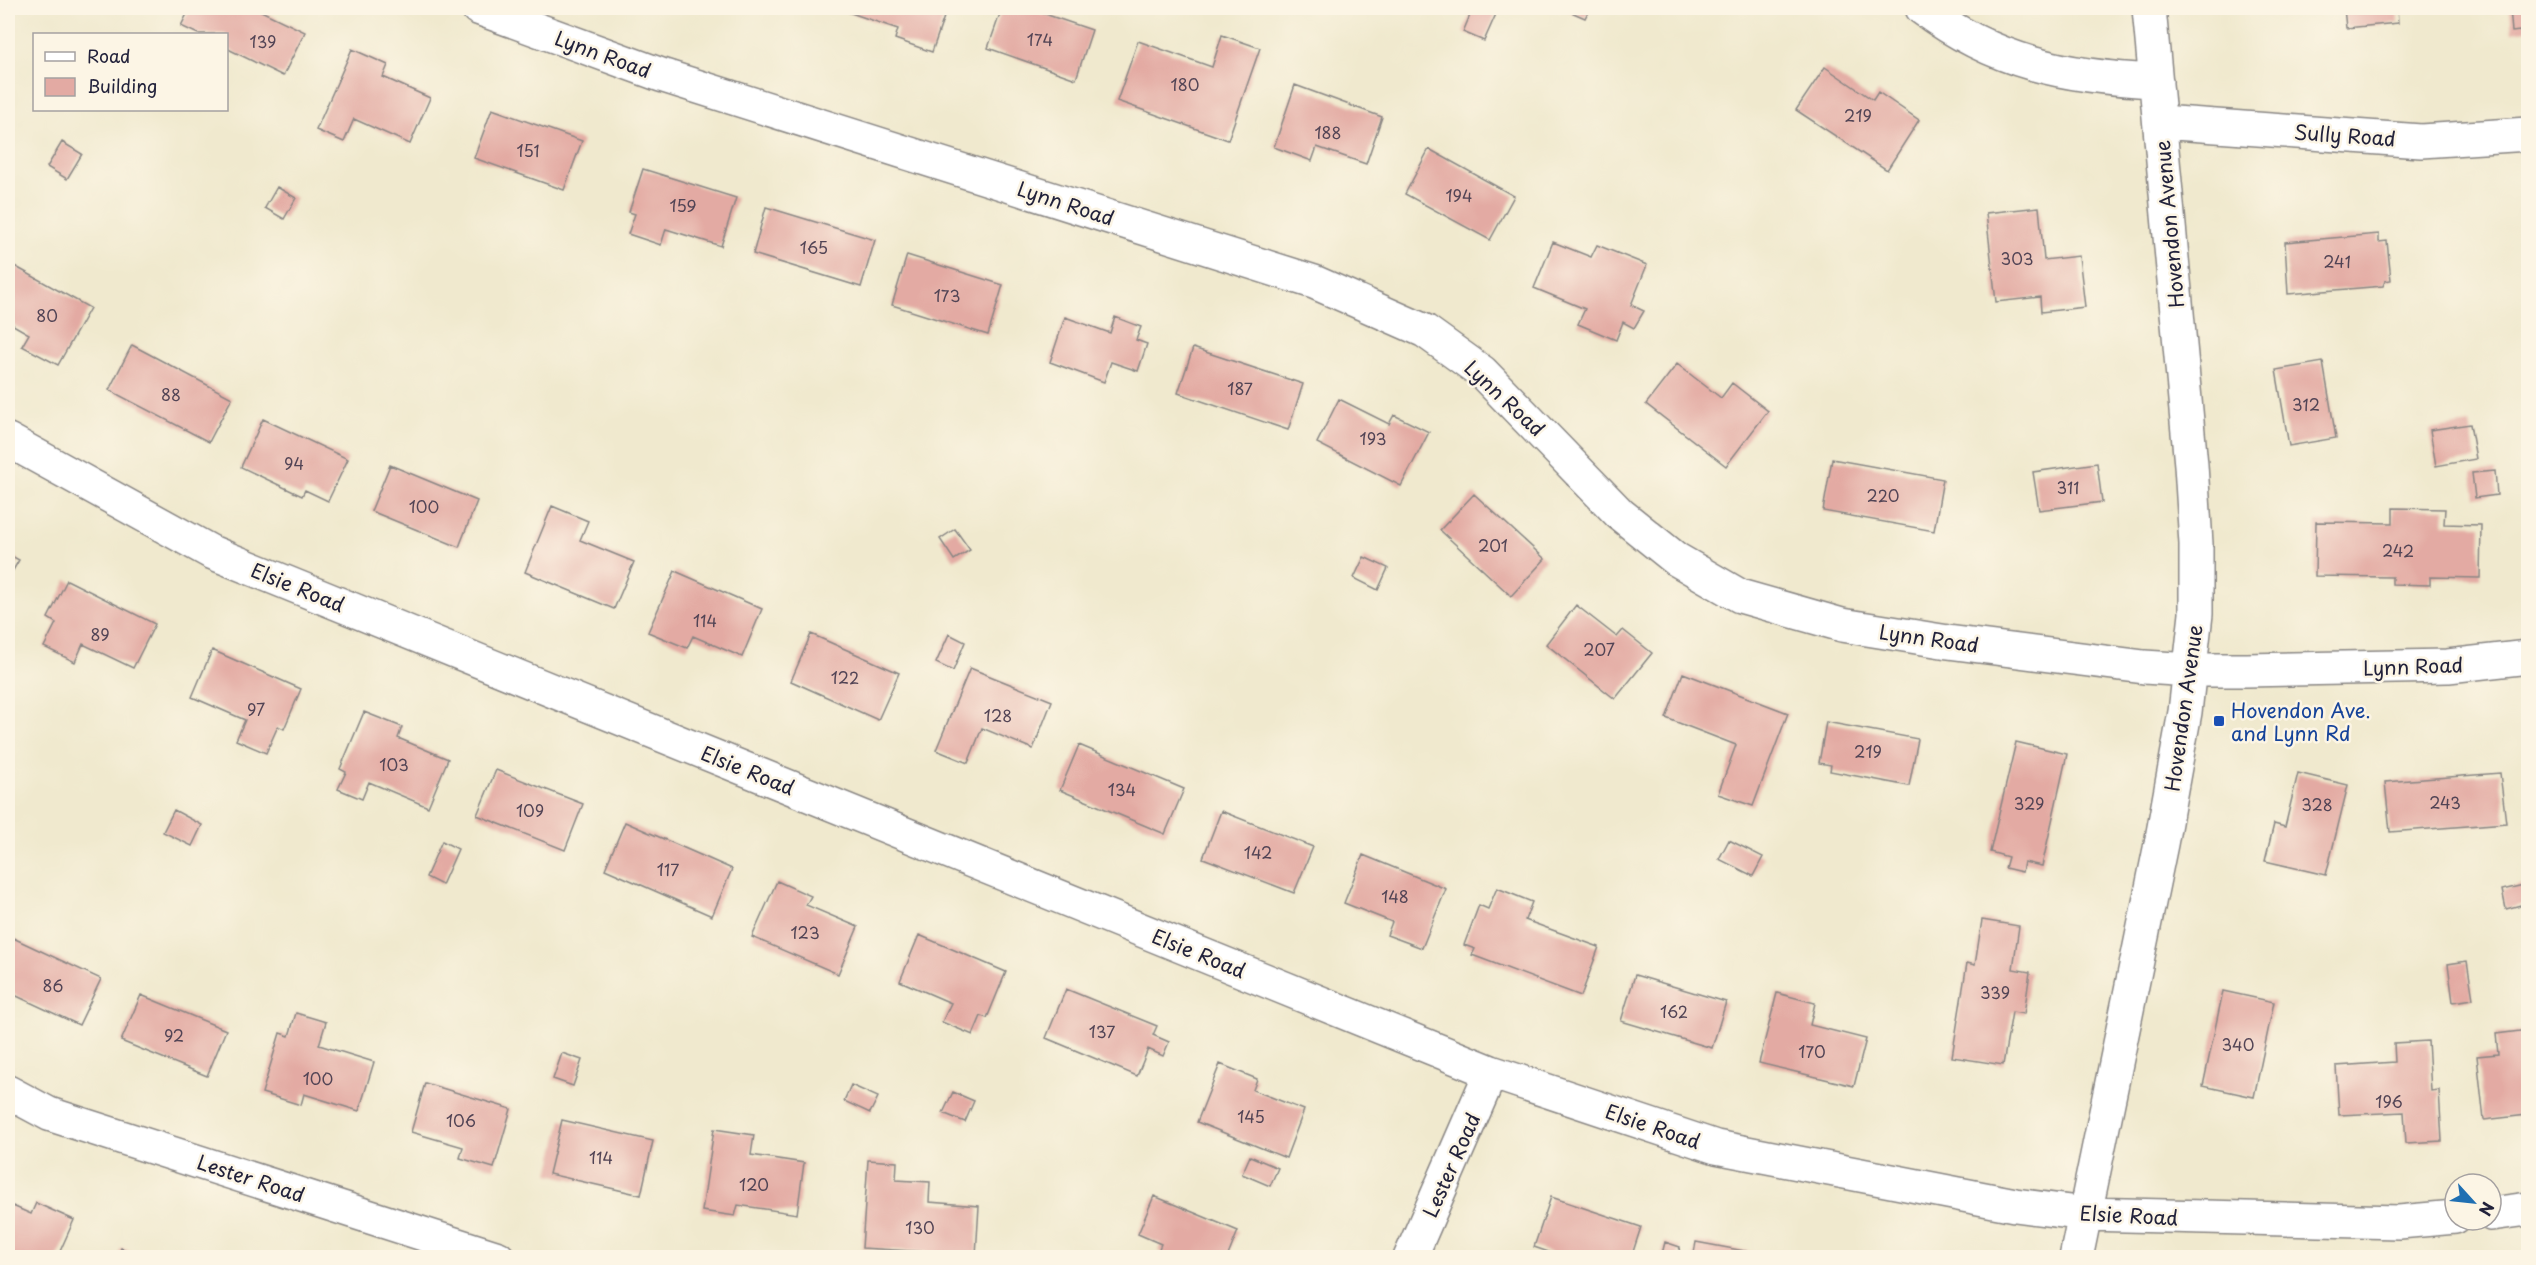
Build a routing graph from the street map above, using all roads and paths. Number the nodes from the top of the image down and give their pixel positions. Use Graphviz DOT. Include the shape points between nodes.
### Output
graph roads {
  1 [pos="478,8"];
  2 [pos="1922,8"];
  3 [pos="2149,8"];
  4 [pos="2156,81"];
  5 [pos="2161,122"];
  6 [pos="2529,134"];
  7 [pos="8,440"];
  8 [pos="2529,657"];
  9 [pos="2191,670"];
  10 [pos="1491,1071"];
  11 [pos="8,1092"];
  12 [pos="2529,1209"];
  13 [pos="2503,1212"];
  14 [pos="2086,1214"];
  15 [pos="2443,1218"];
  16 [pos="498,1257"];
  17 [pos="1410,1257"];
  18 [pos="2076,1257"];
  1 -- 9 [label="street, Lynn Road" via="661,75 1314,282 1425,331 1482,372 1620,514 1676,559 1740,596 1842,625 1948,642"];
  2 -- 4 [label="street" via="1989,49 2047,68 2103,79"];
  3 -- 4 [label="street, Hovendon Avenue"];
  4 -- 5 [label="street, Hovendon Avenue"];
  5 -- 6 [label="street, Sully Road" via="2421,141"];
  5 -- 9 [label="street, Hovendon Avenue" via="2196,544"];
  7 -- 10 [label="street, Elsie Road" via="211,552"];
  8 -- 9 [label="street, Lynn Road" via="2448,666"];
  9 -- 14 [label="street, Hovendon Avenue" via="2161,844"];
  10 -- 14 [label="street, Elsie Road" via="1716,1147 2015,1205"];
  10 -- 17 [label="street, Lester Road"];
  11 -- 16 [label="street, Lester Road" via="50,1114"];
  12 -- 13 [label="street"];
  14 -- 15 [label="street, Elsie Road" via="2399,1222"];
  14 -- 18 [label="street, Hovendon Avenue"];
}
